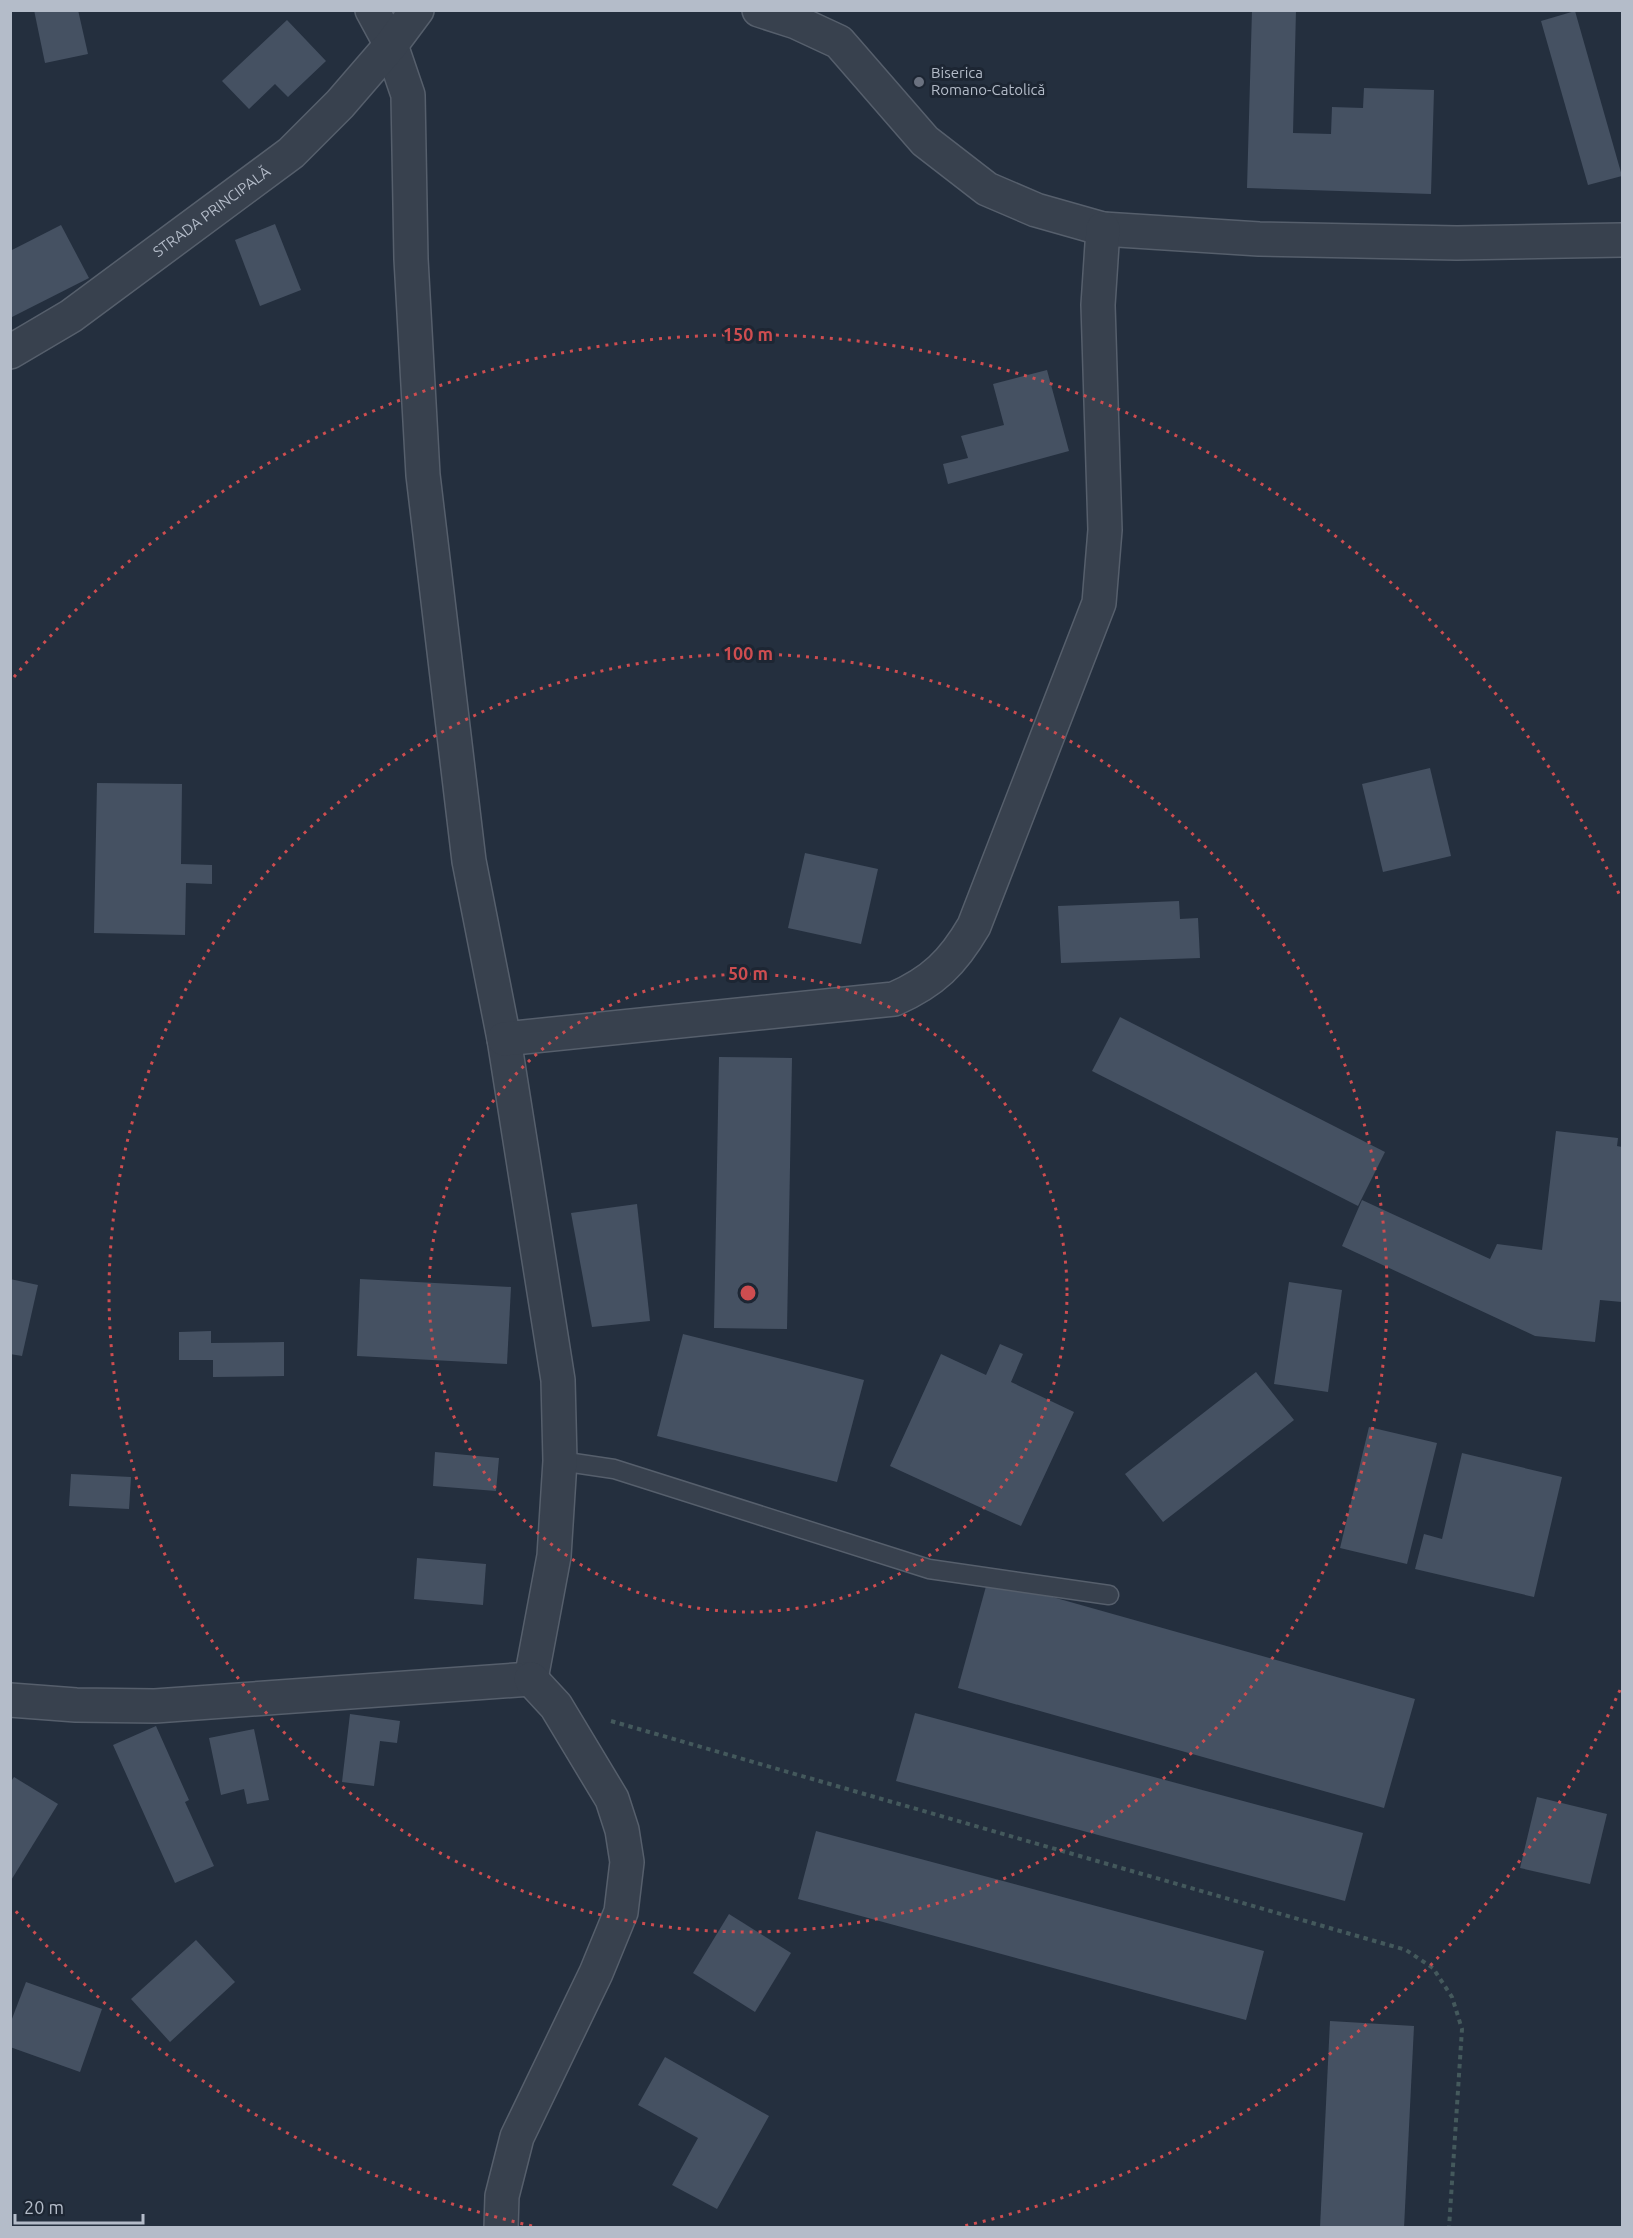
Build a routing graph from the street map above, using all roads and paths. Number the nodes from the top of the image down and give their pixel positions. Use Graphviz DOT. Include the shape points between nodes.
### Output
graph roads {
  1 [pos="372,10"];
  2 [pos="417,10"];
  3 [pos="759,10"];
  4 [pos="391,45"];
  5 [pos="1103,229"];
  6 [pos="1623,240"];
  7 [pos="10,352"];
  8 [pos="504,1039"];
  9 [pos="560,1461"];
  10 [pos="1109,1595"];
  11 [pos="531,1679"];
  12 [pos="12,1702"];
  13 [pos="556,1706"];
  14 [pos="501,2228"];
  15 [pos="1449,2228"];
  1 -- 4 [label="street"];
  2 -- 4 [label="street, STRADA PRINCIPALĂ"];
  3 -- 5 [label="street" via="839,42 925,141 987,189 1036,210"];
  4 -- 7 [label="street, STRADA PRINCIPALĂ" via="291,153 71,316"];
  4 -- 8 [label="street" via="408,95 411,259 423,476 469,861"];
  5 -- 6 [label="street" via="1259,239 1445,243"];
  5 -- 8 [label="street" via="1098,305 1105,530 1099,603 974,926 957,954 916,990 894,999"];
  8 -- 9 [label="street" via="558,1380"];
  9 -- 10 [label="lane" via="614,1469 928,1569"];
  9 -- 11 [label="street" via="554,1556"];
  11 -- 12 [label="street" via="155,1706"];
  11 -- 13 [label="street"];
  13 -- 14 [label="street" via="612,1799 622,1830 626,1885 621,1912 596,1973 517,2137 502,2196"];
  13 -- 15 [label="path" via="1406,1950 1433,1968 1452,1997 1462,2029"];
}
